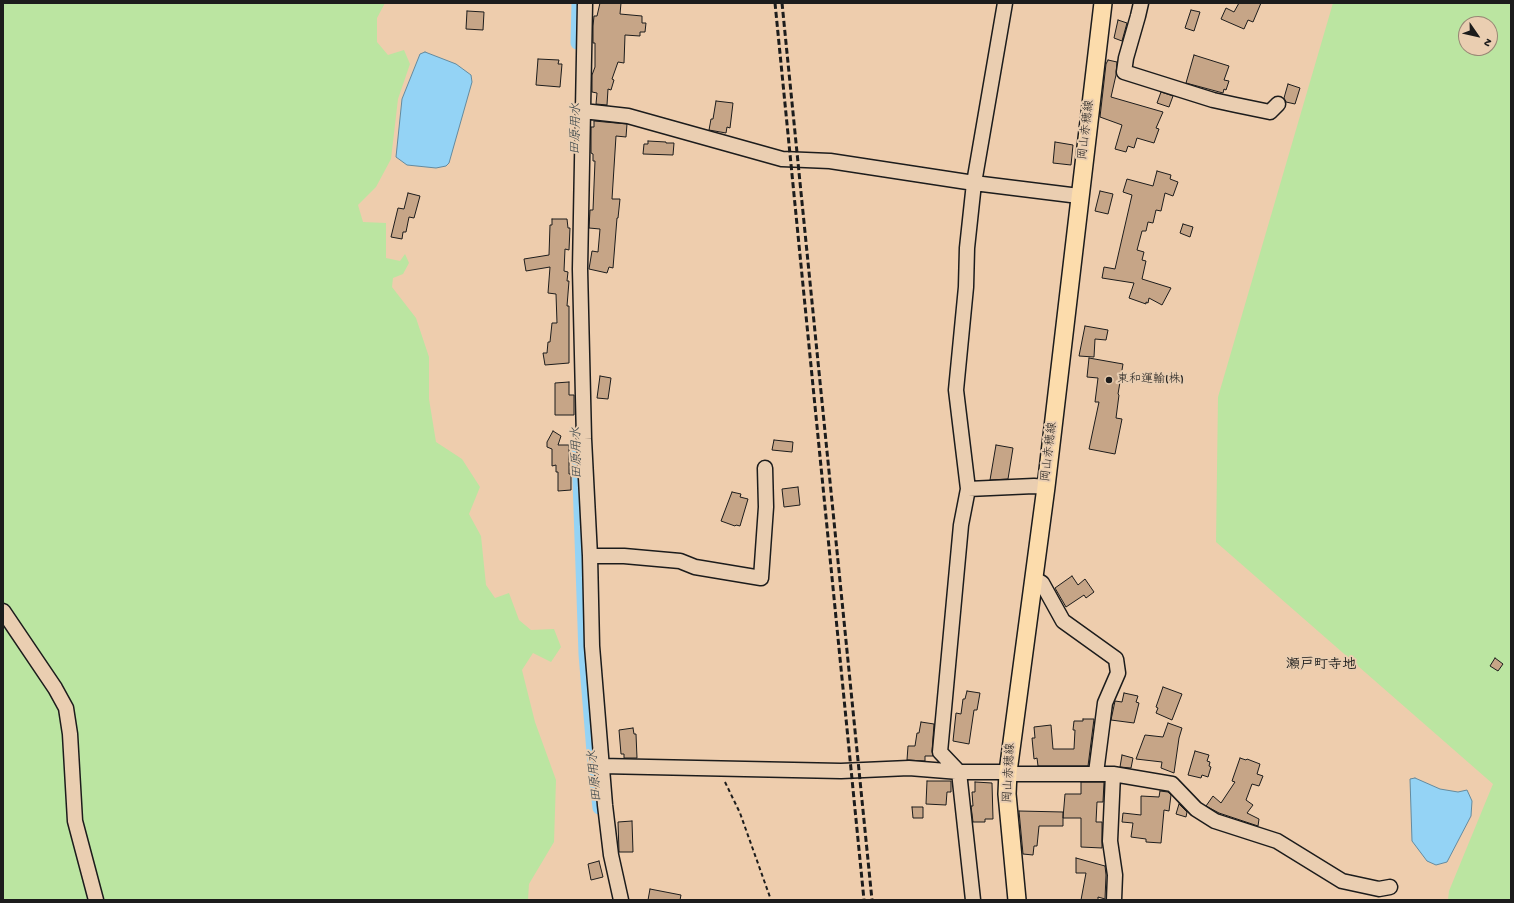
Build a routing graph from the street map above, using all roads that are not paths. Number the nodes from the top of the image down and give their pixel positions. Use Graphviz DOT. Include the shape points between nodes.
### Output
graph roads {
  1 [pos="585,3"];
  2 [pos="1005,3"];
  3 [pos="1103,3"];
  4 [pos="1140,3"];
  5 [pos="1278,104"];
  6 [pos="583,111"];
  7 [pos="974,183"];
  8 [pos="1079,196"];
  9 [pos="765,468"];
  10 [pos="1046,487"];
  11 [pos="968,489"];
  12 [pos="590,556"];
  13 [pos="1034,578"];
  14 [pos="3,610"];
  15 [pos="601,766"];
  16 [pos="959,772"];
  17 [pos="1008,772"];
  18 [pos="1096,773"];
  19 [pos="1113,774"];
  20 [pos="1390,887"];
  21 [pos="96,900"];
  22 [pos="621,900"];
  23 [pos="973,900"];
  24 [pos="1017,900"];
  25 [pos="1114,900"];
  1 -- 6 [label="street"];
  2 -- 7 [label="street"];
  3 -- 8 [label="main road, 岡山赤穂線"];
  4 -- 5 [label="street" via="1124,72 1236,105 1270,112"];
  6 -- 7 [label="street" via="628,116 782,159 830,161"];
  6 -- 12 [label="street" via="580,269"];
  7 -- 8 [label="street"];
  7 -- 11 [label="street" via="956,390"];
  8 -- 10 [label="main road, 岡山赤穂線"];
  9 -- 12 [label="street" via="766,507 761,578 695,567 680,561"];
  10 -- 11 [label="street"];
  10 -- 13 [label="main road, 岡山赤穂線"];
  11 -- 16 [label="street" via="960,525 940,752"];
  12 -- 15 [label="street" via="592,646"];
  13 -- 17 [label="main road, 岡山赤穂線"];
  13 -- 18 [label="street" via="1042,583 1063,620 1116,659 1118,673 1105,703"];
  14 -- 21 [label="street" via="66,708 75,821"];
  15 -- 16 [label="street" via="841,771 909,768"];
  15 -- 22 [label="street" via="611,855"];
  16 -- 17 [label="street"];
  16 -- 23 [label="street"];
  17 -- 18 [label="street"];
  17 -- 24 [label="main road, 岡山赤穂線" via="1007,794"];
  18 -- 19 [label="street"];
  19 -- 20 [label="street" via="1172,784 1196,808 1216,821 1277,841 1342,881 1379,889"];
  19 -- 25 [label="street" via="1110,841 1116,876"];
}
